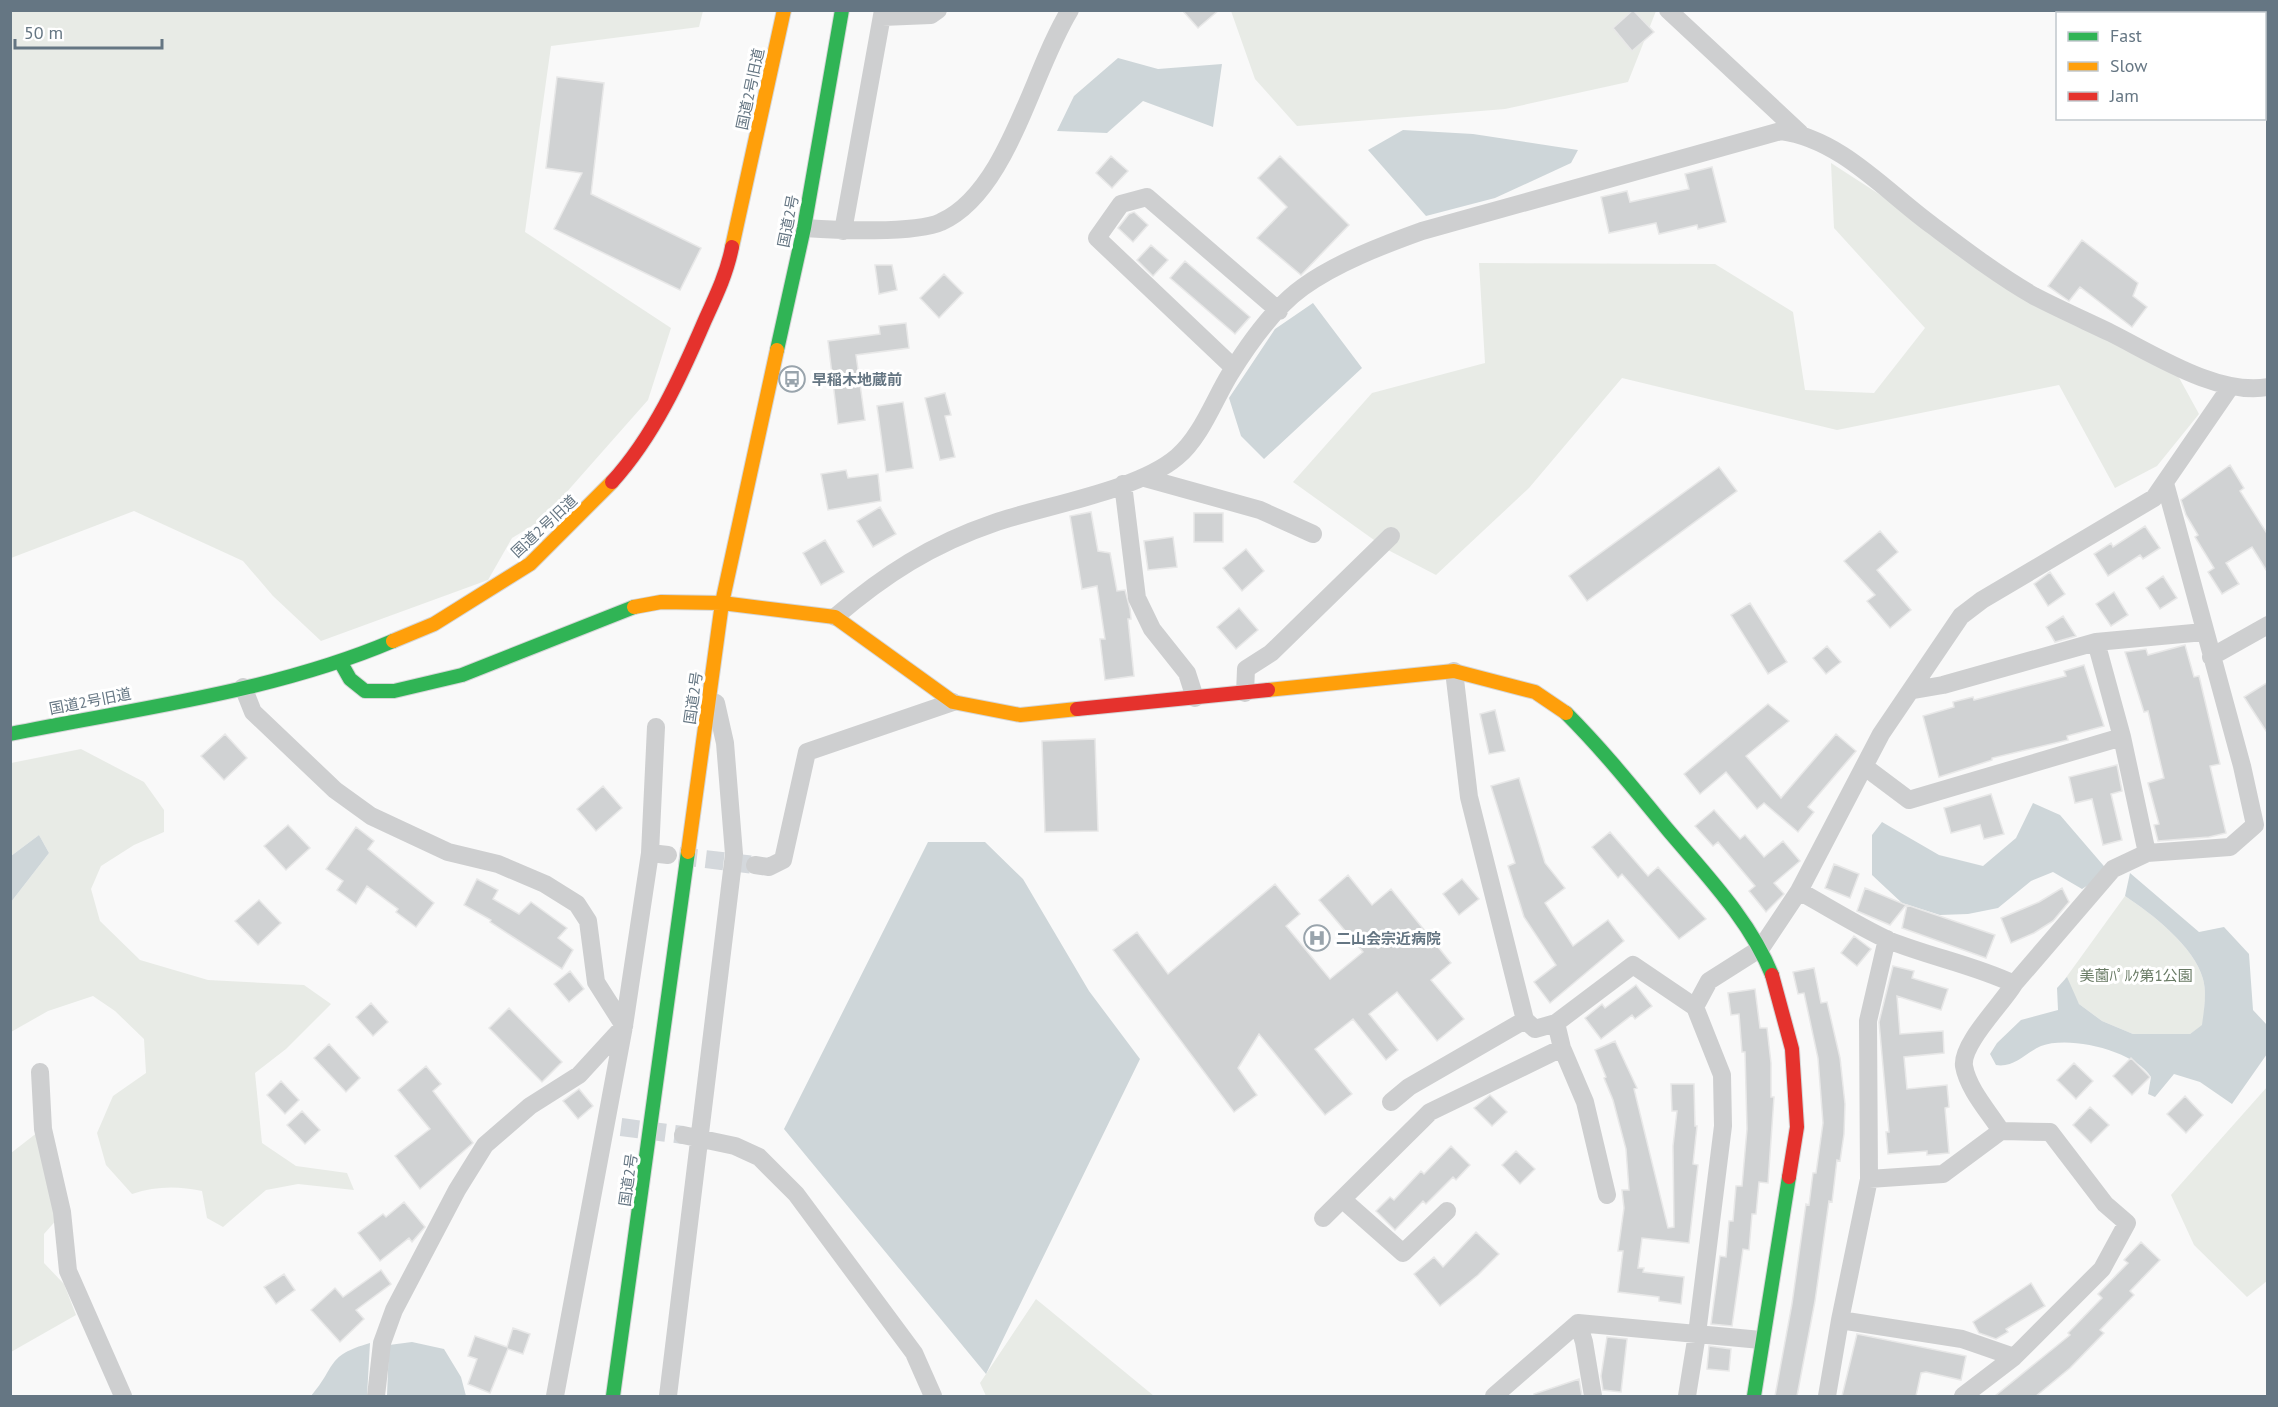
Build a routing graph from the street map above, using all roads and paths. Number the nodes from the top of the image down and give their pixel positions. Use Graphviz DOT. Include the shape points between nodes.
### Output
graph roads {
  1 [pos="784,10"];
  2 [pos="842,10"];
  3 [pos="938,10"];
  4 [pos="1070,10"];
  5 [pos="1668,10"];
  6 [pos="883,14"];
  7 [pos="1800,133"];
  8 [pos="804,228"];
  9 [pos="843,231"];
  10 [pos="1279,311"];
  11 [pos="1234,368"];
  12 [pos="2231,386"];
  13 [pos="2268,387"];
  14 [pos="1145,478"];
  15 [pos="2165,483"];
  16 [pos="1123,484"];
  17 [pos="1313,534"];
  18 [pos="1391,536"];
  19 [pos="722,603"];
  20 [pos="835,617"];
  21 [pos="2268,625"];
  22 [pos="2204,632"];
  23 [pos="2096,642"];
  24 [pos="2211,657"];
  25 [pos="341,663"];
  26 [pos="1454,672"];
  27 [pos="712,680"];
  28 [pos="243,687"];
  29 [pos="1914,690"];
  30 [pos="1245,693"];
  31 [pos="1195,698"];
  32 [pos="953,702"];
  33 [pos="656,727"];
  34 [pos="10,734"];
  35 [pos="2122,737"];
  36 [pos="1864,767"];
  37 [pos="2261,828"];
  38 [pos="2147,853"];
  39 [pos="755,865"];
  40 [pos="1799,891"];
  41 [pos="1887,939"];
  42 [pos="1761,948"];
  43 [pos="2014,984"];
  44 [pos="1695,1007"];
  45 [pos="1525,1020"];
  46 [pos="1556,1023"];
  47 [pos="624,1026"];
  48 [pos="1562,1048"];
  49 [pos="40,1072"];
  50 [pos="1391,1102"];
  51 [pos="2001,1131"];
  52 [pos="691,1137"];
  53 [pos="1869,1179"];
  54 [pos="1607,1195"];
  55 [pos="1342,1199"];
  56 [pos="1447,1211"];
  57 [pos="640,1215"];
  58 [pos="1323,1218"];
  59 [pos="1840,1320"];
  60 [pos="1578,1323"];
  61 [pos="1697,1334"];
  62 [pos="1761,1340"];
  63 [pos="2014,1357"];
  64 [pos="632,1362"];
  65 [pos="123,1396"];
  66 [pos="376,1396"];
  67 [pos="555,1396"];
  68 [pos="613,1396"];
  69 [pos="668,1396"];
  70 [pos="933,1396"];
  71 [pos="1494,1396"];
  72 [pos="1593,1396"];
  73 [pos="1687,1396"];
  74 [pos="1754,1396"];
  75 [pos="1827,1396"];
  76 [pos="1963,1396"];
  1 -- 25 [label="main road, 国道2号旧道" via="728,267 685,367 651,429 614,480 530,564 434,624"];
  2 -- 8 [label="main road, 国道2号"];
  3 -- 6 [label="street" via="931,15"];
  4 -- 9 [label="street" via="992,176 972,201 941,223"];
  5 -- 7 [label="street"];
  6 -- 9 [label="street"];
  7 -- 10 [label="street" via="1781,131 1422,231 1383,245 1318,279 1302,288"];
  7 -- 12 [label="street" via="1845,158 1930,225 2033,295 2198,375"];
  8 -- 9 [label="street"];
  8 -- 19 [label="main road, 国道2号"];
  10 -- 11 [label="street" via="1251,341"];
  10 -- 11 [label="street" via="1148,197 1121,204 1097,238"];
  11 -- 14 [label="street" via="1203,423 1178,457"];
  12 -- 13 [label="street"];
  12 -- 15 [label="street"];
  14 -- 16 [label="street"];
  14 -- 17 [label="street" via="1260,510"];
  15 -- 22 [label="street"];
  15 -- 29 [label="street" via="2154,498 1961,615"];
  16 -- 20 [label="street" via="993,523 931,548 874,584"];
  16 -- 31 [label="street" via="1137,598 1152,629 1187,673"];
  18 -- 30 [label="street" via="1271,653 1246,669"];
  19 -- 20 [label="main road"];
  19 -- 25 [label="main road" via="661,602 628,608 462,675 394,691 365,691 350,679"];
  19 -- 27 [label="main road, 国道2号"];
  20 -- 32 [label="main road"];
  21 -- 24 [label="street"];
  22 -- 23 [label="street"];
  22 -- 24 [label="street"];
  23 -- 29 [label="street"];
  23 -- 35 [label="street"];
  24 -- 37 [label="street"];
  25 -- 28 [label="main road, 国道2号旧道"];
  26 -- 30 [label="main road"];
  26 -- 42 [label="main road" via="1535,692 1565,712 1718,889"];
  26 -- 45 [label="street" via="1469,797"];
  27 -- 52 [label="street" via="725,743 734,854 716,1020"];
  27 -- 57 [label="main road, 国道2号"];
  28 -- 34 [label="main road, 国道2号旧道"];
  28 -- 47 [label="street" via="253,712 335,790 371,816 448,852 498,864 545,884 577,904 588,921 596,982"];
  29 -- 36 [label="street" via="1881,734"];
  30 -- 31 [label="main road"];
  31 -- 32 [label="main road" via="1020,715"];
  32 -- 39 [label="street" via="807,752 783,861 769,867"];
  33 -- 47 [label="street" via="659,854"];
  35 -- 36 [label="street" via="1909,800"];
  35 -- 38 [label="street"];
  36 -- 40 [label="street"];
  37 -- 38 [label="street" via="2230,847"];
  38 -- 43 [label="street" via="2113,869"];
  40 -- 41 [label="street"];
  40 -- 42 [label="street"];
  41 -- 43 [label="street" via="1985,970"];
  41 -- 53 [label="street" via="1868,1021"];
  42 -- 44 [label="street" via="1709,981"];
  42 -- 62 [label="main road" via="1778,991 1792,1049 1797,1127"];
  43 -- 51 [label="street" via="1969,1044 1964,1065 1973,1088"];
  44 -- 46 [label="street" via="1633,965"];
  44 -- 61 [label="street" via="1722,1075 1723,1126"];
  45 -- 46 [label="street" via="1535,1029"];
  45 -- 50 [label="street" via="1409,1087"];
  46 -- 48 [label="street"];
  47 -- 66 [label="street" via="579,1075 530,1106 485,1145 394,1310 382,1343"];
  47 -- 67 [label="street" via="613,1126"];
  48 -- 54 [label="street" via="1585,1102"];
  48 -- 55 [label="street" via="1430,1112"];
  49 -- 65 [label="street" via="44,1129 62,1212 68,1271"];
  51 -- 53 [label="street" via="1943,1174"];
  51 -- 63 [label="street" via="2050,1132 2105,1204 2127,1223 2102,1269"];
  52 -- 69 [label="street"];
  52 -- 70 [label="street" via="735,1146 759,1157 796,1194 914,1353"];
  53 -- 59 [label="street"];
  55 -- 56 [label="street" via="1403,1253"];
  55 -- 58 [label="street"];
  57 -- 64 [label="main road"];
  57 -- 68 [label="main road, 国道2号"];
  59 -- 63 [label="street" via="1962,1339"];
  59 -- 75 [label="street"];
  60 -- 61 [label="street"];
  60 -- 71 [label="street"];
  60 -- 72 [label="street"];
  61 -- 62 [label="street"];
  61 -- 73 [label="street"];
  62 -- 74 [label="main road"];
  63 -- 76 [label="street"];
}
